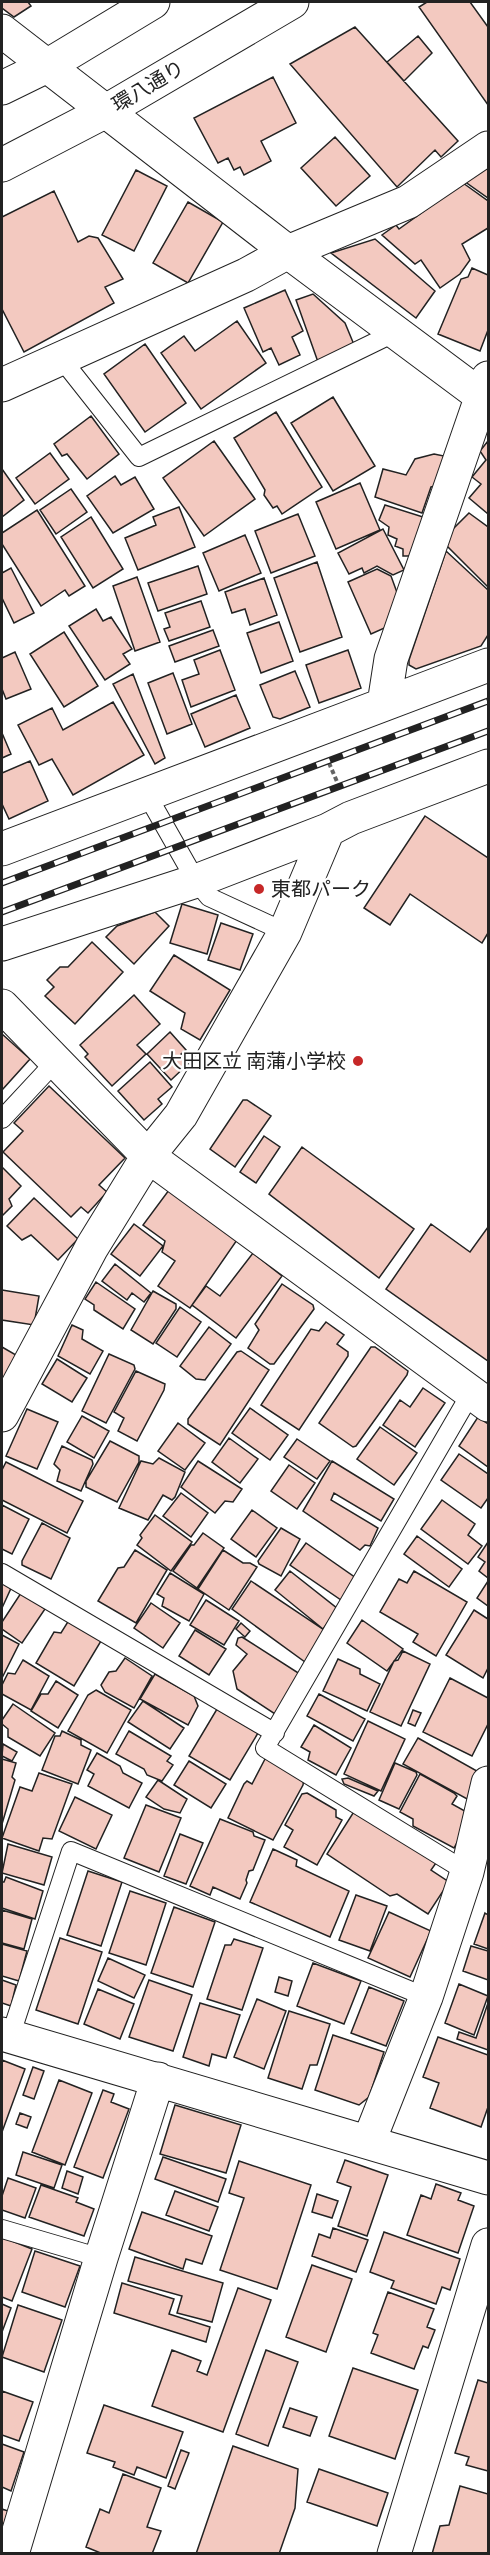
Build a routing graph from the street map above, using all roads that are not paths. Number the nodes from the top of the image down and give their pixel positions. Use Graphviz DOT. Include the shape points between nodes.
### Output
graph roads {
  1 [pos="153,2"];
  2 [pos="292,2"];
  3 [pos="2,32"];
  4 [pos="46,66"];
  5 [pos="2,88"];
  6 [pos="106,111"];
  7 [pos="489,148"];
  8 [pos="2,165"];
  9 [pos="288,252"];
  10 [pos="396,332"];
  11 [pos="60,357"];
  12 [pos="2,385"];
  13 [pos="486,392"];
  14 [pos="489,664"];
  15 [pos="384,704"];
  16 [pos="489,766"];
  17 [pos="146,793"];
  18 [pos="340,824"];
  19 [pos="2,849"];
  20 [pos="196,881"];
  21 [pos="285,932"];
  22 [pos="2,944"];
  23 [pos="2,1006"];
  24 [pos="56,1061"];
  25 [pos="2,1119"];
  26 [pos="148,1156"];
  27 [pos="480,1399"];
  28 [pos="2,1415"];
  29 [pos="2,1573"];
  30 [pos="275,1733"];
  31 [pos="489,1783"];
  32 [pos="467,1872"];
  33 [pos="426,1997"];
  34 [pos="6,2035"];
  35 [pos="158,2079"];
  36 [pos="369,2141"];
  37 [pos="489,2178"];
  38 [pos="2,2229"];
  39 [pos="489,2245"];
  40 [pos="101,2258"];
  41 [pos="12,2553"];
  42 [pos="394,2553"];
  1 -- 4 [label="street"];
  2 -- 6 [label="street, 環八通り"];
  3 -- 4 [label="street"];
  4 -- 5 [label="street"];
  4 -- 6 [label="street"];
  6 -- 8 [label="street, 環八通り"];
  6 -- 9 [label="street"];
  7 -- 9 [label="street" via="408,202"];
  9 -- 10 [label="street"];
  9 -- 11 [label="street" via="246,275"];
  10 -- 11 [label="lane" via="139,457"];
  10 -- 13 [label="street"];
  11 -- 12 [label="street"];
  13 -- 15 [label="street" via="390,659"];
  14 -- 15 [label="street"];
  15 -- 17 [label="street"];
  16 -- 18 [label="street"];
  17 -- 19 [label="street"];
  17 -- 20 [label="lane"];
  18 -- 20 [label="street"];
  18 -- 21 [label="street"];
  20 -- 21 [label="lane" via="208,897"];
  20 -- 22 [label="street"];
  21 -- 26 [label="street" via="181,1114"];
  23 -- 24 [label="street"];
  24 -- 25 [label="lane"];
  24 -- 26 [label="street"];
  26 -- 27 [label="street"];
  26 -- 28 [label="street" via="92,1247"];
  27 -- 30 [label="lane"];
  29 -- 30 [label="lane"];
  30 -- 32 [label="lane" via="265,1748"];
  31 -- 32 [label="street"];
  32 -- 33 [label="street"];
  33 -- 34 [label="lane" via="71,1851"];
  33 -- 36 [label="street"];
  34 -- 35 [label="street"];
  35 -- 36 [label="street"];
  35 -- 40 [label="street"];
  36 -- 37 [label="street"];
  38 -- 40 [label="lane"];
  39 -- 42 [label="street"];
  40 -- 41 [label="street"];
}
